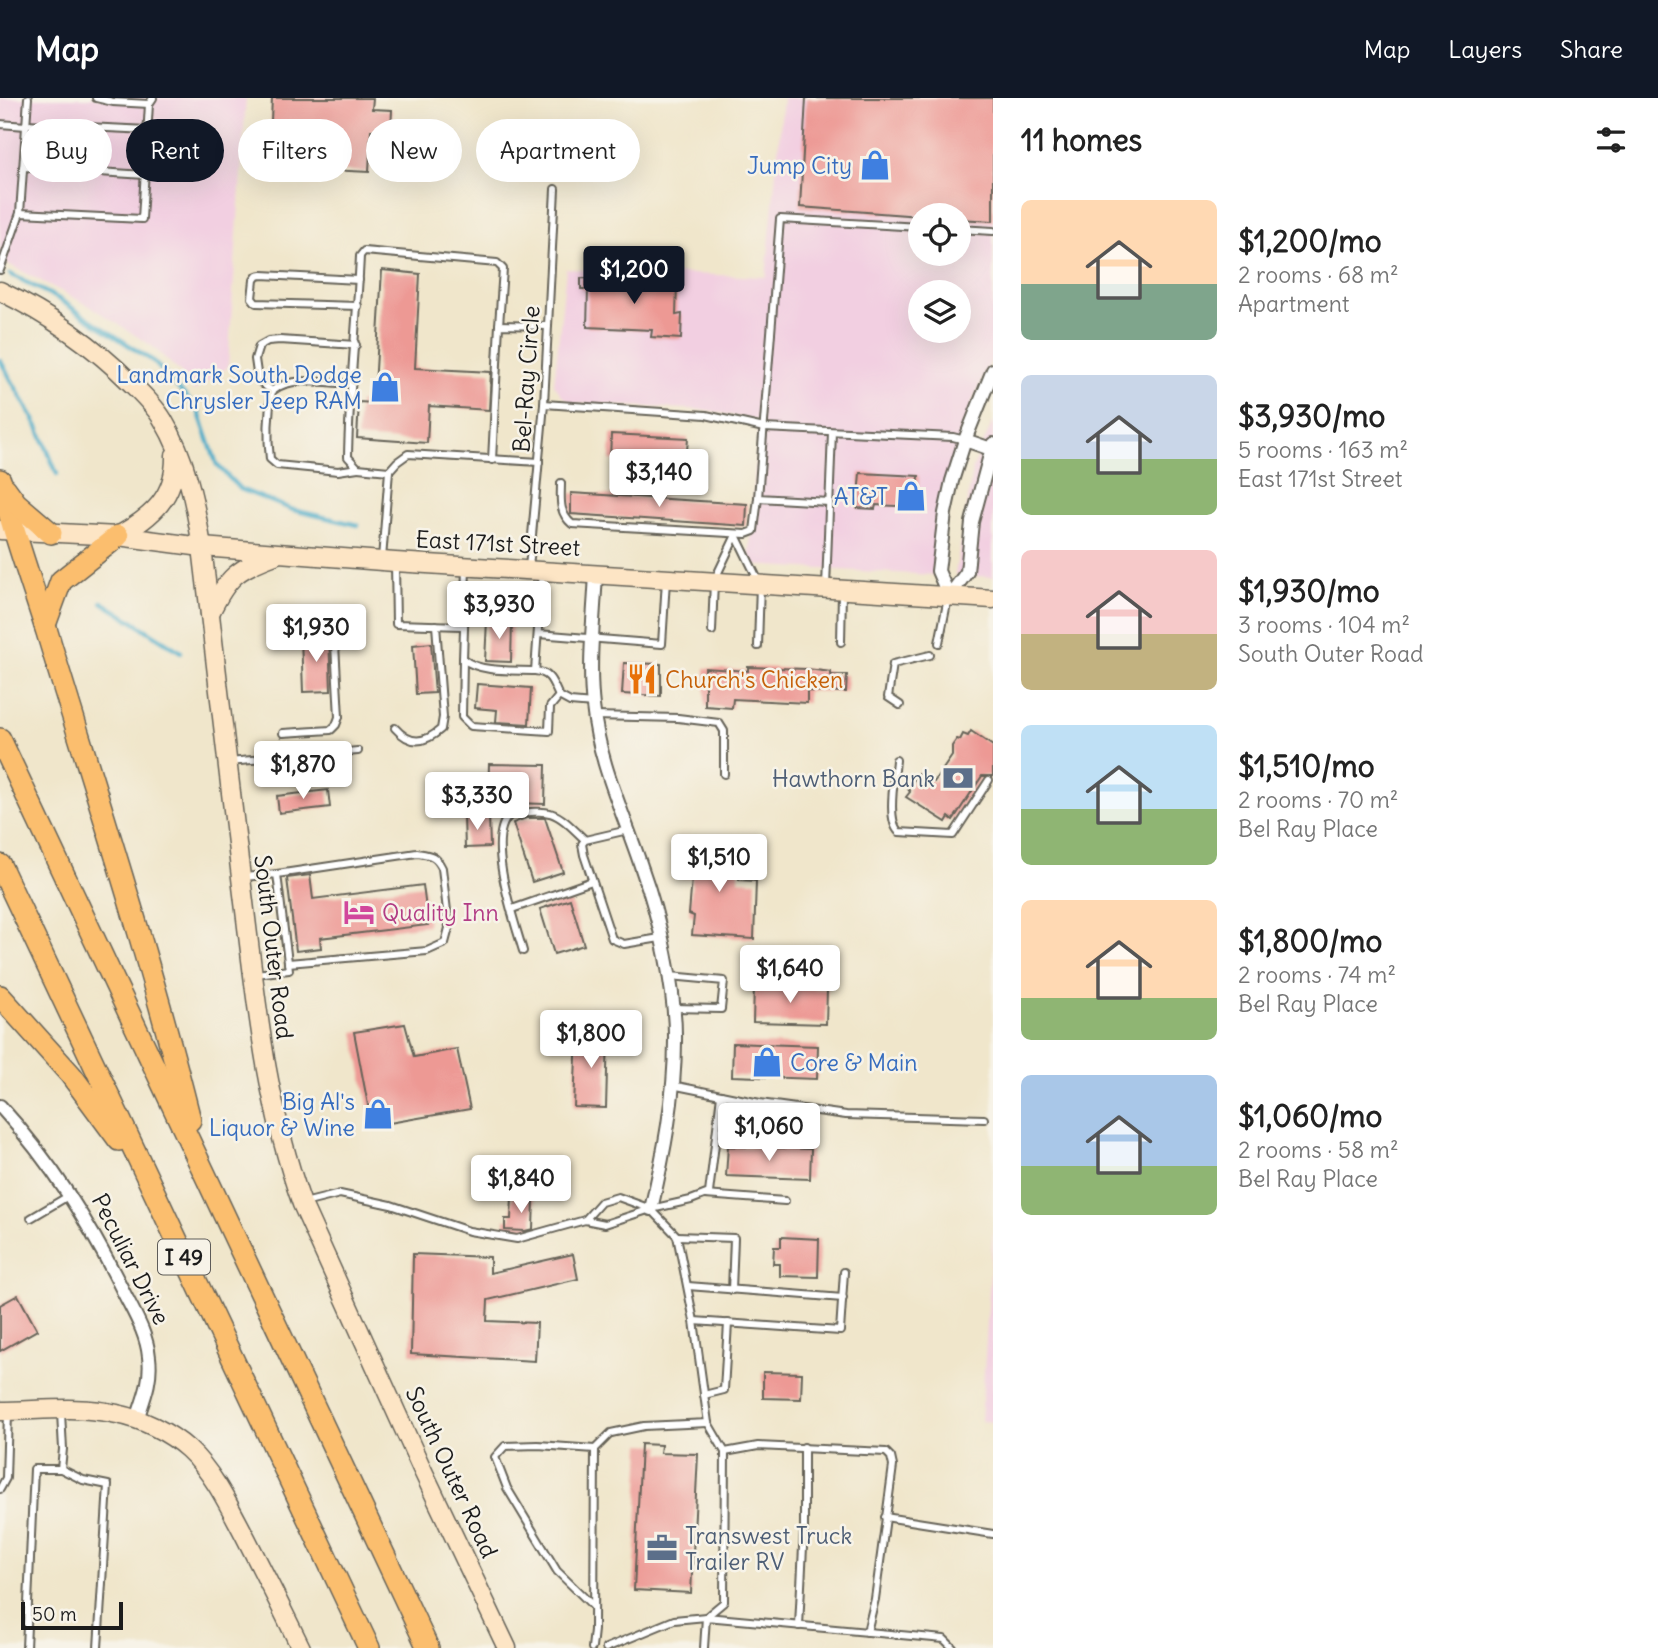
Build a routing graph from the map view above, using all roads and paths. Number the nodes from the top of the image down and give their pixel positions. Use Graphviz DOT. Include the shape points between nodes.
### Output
graph roads {
  1 [pos="28,98"];
  2 [pos="96,98"];
  3 [pos="151,101"];
  4 [pos="26,119"];
  5 [pos="149,119"];
  6 [pos="0,124"];
  7 [pos="21,125"];
  8 [pos="22,182"];
  9 [pos="145,182"];
  10 [pos="555,189"];
  11 [pos="20,213"];
  12 [pos="908,226"];
  13 [pos="971,230"];
  14 [pos="993,231"];
  15 [pos="0,270"];
  16 [pos="359,280"];
  17 [pos="0,290"];
  18 [pos="358,306"];
  19 [pos="499,325"];
  20 [pos="548,326"];
  21 [pos="356,345"];
  22 [pos="993,370"];
  23 [pos="351,384"];
  24 [pos="272,391"];
  25 [pos="544,404"];
  26 [pos="764,428"];
  27 [pos="832,432"];
  28 [pos="965,440"];
  29 [pos="175,444"];
  30 [pos="992,448"];
  31 [pos="492,460"];
  32 [pos="539,462"];
  33 [pos="358,468"];
  34 [pos="389,471"];
  35 [pos="0,481"];
  36 [pos="561,483"];
  37 [pos="758,498"];
  38 [pos="829,502"];
  39 [pos="6,530"];
  40 [pos="51,533"];
  41 [pos="736,535"];
  42 [pos="118,536"];
  43 [pos="202,547"];
  44 [pos="279,553"];
  45 [pos="388,562"];
  46 [pos="466,566"];
  47 [pos="536,570"];
  48 [pos="596,573"];
  49 [pos="666,578"];
  50 [pos="714,581"];
  51 [pos="760,584"];
  52 [pos="834,589"];
  53 [pos="949,596"];
  54 [pos="993,599"];
  55 [pos="210,612"];
  56 [pos="44,625"];
  57 [pos="436,625"];
  58 [pos="334,626"];
  59 [pos="463,626"];
  60 [pos="712,631"];
  61 [pos="538,634"];
  62 [pos="591,639"];
  63 [pos="841,642"];
  64 [pos="939,643"];
  65 [pos="758,646"];
  66 [pos="930,655"];
  67 [pos="463,659"];
  68 [pos="536,671"];
  69 [pos="559,696"];
  70 [pos="900,705"];
  71 [pos="594,710"];
  72 [pos="395,728"];
  73 [pos="282,733"];
  74 [pos="0,738"];
  75 [pos="358,751"];
  76 [pos="896,760"];
  77 [pos="227,762"];
  78 [pos="724,774"];
  79 [pos="989,780"];
  80 [pos="628,830"];
  81 [pos="585,840"];
  82 [pos="0,865"];
  83 [pos="277,874"];
  84 [pos="241,877"];
  85 [pos="592,881"];
  86 [pos="512,909"];
  87 [pos="660,938"];
  88 [pos="523,951"];
  89 [pos="288,963"];
  90 [pos="252,975"];
  91 [pos="668,976"];
  92 [pos="0,996"];
  93 [pos="673,1008"];
  94 [pos="672,1085"];
  95 [pos="721,1095"];
  96 [pos="0,1106"];
  97 [pos="984,1119"];
  98 [pos="201,1166"];
  99 [pos="146,1176"];
  100 [pos="70,1195"];
  101 [pos="705,1195"];
  102 [pos="785,1201"];
  103 [pos="302,1203"];
  104 [pos="651,1209"];
  105 [pos="31,1218"];
  106 [pos="585,1220"];
  107 [pos="677,1236"];
  108 [pos="844,1272"];
  109 [pos="688,1286"];
  110 [pos="732,1290"];
  111 [pos="842,1298"];
  112 [pos="694,1321"];
  113 [pos="728,1323"];
  114 [pos="704,1395"];
  115 [pos="4,1411"];
  116 [pos="61,1411"];
  117 [pos="137,1419"];
  118 [pos="708,1423"];
  119 [pos="804,1447"];
  120 [pos="595,1449"];
  121 [pos="725,1452"];
  122 [pos="61,1469"];
  123 [pos="0,1489"];
  124 [pos="886,1517"];
  125 [pos="993,1534"];
  126 [pos="594,1607"];
  127 [pos="706,1617"];
  128 [pos="799,1626"];
  129 [pos="867,1632"];
  130 [pos="26,1648"];
  131 [pos="98,1648"];
  132 [pos="301,1648"];
  133 [pos="369,1648"];
  134 [pos="428,1648"];
  135 [pos="507,1648"];
  136 [pos="592,1648"];
  137 [pos="606,1648"];
  138 [pos="704,1648"];
  139 [pos="953,1648"];
  1 -- 4 [label="lane"];
  2 -- 3 [label="lane"];
  3 -- 5 [label="lane"];
  6 -- 7 [label="lane"];
  8 -- 11 [label="lane"];
  9 -- 11 [label="lane" via="142,219"];
  10 -- 20 [label="lane, Bel-Ray Circle"];
  11 -- 15 [label="lane"];
  12 -- 26 [label="lane" via="780,219"];
  13 -- 14 [label="lane"];
  16 -- 18 [label="lane"];
  16 -- 18 [label="lane" via="262,275 254,280 252,298 256,303"];
  16 -- 19 [label="lane" via="364,251 497,263 503,268"];
  17 -- 29 [label="street, South Outer Road" via="57,321 114,365 162,418"];
  18 -- 21 [label="lane"];
  19 -- 20 [label="lane"];
  19 -- 31 [label="lane"];
  20 -- 25 [label="lane, Bel-Ray Circle"];
  21 -- 23 [label="lane"];
  21 -- 24 [label="lane" via="268,341 259,346 255,359 258,380"];
  22 -- 28 [label="street"];
  23 -- 24 [label="lane" via="291,382"];
  23 -- 33 [label="lane" via="348,457"];
  24 -- 33 [label="lane" via="267,421 270,459 277,465 338,471"];
  25 -- 26 [label="lane" via="706,415"];
  25 -- 32 [label="lane, Bel-Ray Circle"];
  26 -- 27 [label="lane"];
  26 -- 37 [label="lane"];
  27 -- 28 [label="lane"];
  27 -- 38 [label="lane"];
  28 -- 30 [label="street"];
  28 -- 53 [label="street" via="941,536 938,571"];
  29 -- 42 [label="street" via="176,474 165,499 141,523"];
  29 -- 43 [label="street, South Outer Road" via="188,477"];
  30 -- 53 [label="street" via="972,523 967,572"];
  31 -- 32 [label="lane"];
  31 -- 34 [label="lane" via="408,454"];
  32 -- 47 [label="lane, Bel-Ray Circle"];
  33 -- 34 [label="lane"];
  34 -- 45 [label="lane"];
  35 -- 39 [label="highway"];
  35 -- 40 [label="highway" via="16,503"];
  36 -- 41 [label="lane" via="561,510 572,524"];
  37 -- 38 [label="lane"];
  37 -- 41 [label="lane" via="754,531"];
  38 -- 52 [label="lane"];
  39 -- 40 [label="street, East 171st Street"];
  39 -- 56 [label="highway"];
  40 -- 42 [label="street, East 171st Street"];
  41 -- 50 [label="lane"];
  41 -- 51 [label="lane"];
  42 -- 43 [label="street, East 171st Street"];
  42 -- 56 [label="highway" via="61,580"];
  43 -- 44 [label="street, East 171st Street"];
  43 -- 55 [label="street, South Outer Road"];
  44 -- 45 [label="street, East 171st Street"];
  44 -- 55 [label="street" via="247,565 224,584"];
  45 -- 46 [label="street, East 171st Street"];
  45 -- 57 [label="lane" via="397,624"];
  46 -- 47 [label="street, East 171st Street"];
  46 -- 59 [label="lane"];
  47 -- 48 [label="street, East 171st Street"];
  47 -- 61 [label="lane, Bel-Ray Circle"];
  48 -- 49 [label="street, East 171st Street"];
  48 -- 62 [label="street"];
  49 -- 50 [label="street, East 171st Street"];
  49 -- 62 [label="lane" via="662,644"];
  50 -- 51 [label="street, East 171st Street"];
  50 -- 60 [label="lane"];
  51 -- 52 [label="street, East 171st Street"];
  51 -- 65 [label="lane"];
  52 -- 53 [label="street, East 171st Street"];
  52 -- 63 [label="lane"];
  53 -- 54 [label="street, East 171st Street"];
  53 -- 64 [label="lane"];
  55 -- 77 [label="street, South Outer Road"];
  56 -- 98 [label="highway" via="171,1043"];
  57 -- 59 [label="lane"];
  57 -- 72 [label="lane" via="441,729 424,740 414,740 404,738"];
  58 -- 73 [label="lane" via="336,725 331,730"];
  59 -- 67 [label="lane"];
  61 -- 62 [label="lane"];
  61 -- 68 [label="lane, Bel-Ray Circle"];
  62 -- 71 [label="street"];
  66 -- 70 [label="lane" via="892,664 888,696"];
  67 -- 68 [label="lane" via="479,667"];
  67 -- 69 [label="lane" via="462,717 471,726 549,731 550,707"];
  68 -- 69 [label="lane" via="551,676"];
  69 -- 71 [label="lane"];
  71 -- 78 [label="lane" via="719,723 724,731"];
  71 -- 80 [label="street" via="609,781"];
  74 -- 98 [label="highway, I 49"];
  75 -- 77 [label="lane"];
  76 -- 79 [label="lane" via="892,817 899,832 953,835"];
  77 -- 84 [label="street, South Outer Road"];
  80 -- 81 [label="lane"];
  80 -- 87 [label="street"];
  81 -- 85 [label="lane" via="582,848"];
  81 -- 86 [label="lane" via="559,816 546,811 507,817 499,836"];
  82 -- 99 [label="highway, I 49"];
  83 -- 84 [label="lane"];
  83 -- 89 [label="lane"];
  83 -- 89 [label="lane" via="417,853 431,855 442,868 449,928 445,943 427,951"];
  84 -- 90 [label="street, South Outer Road"];
  85 -- 86 [label="lane"];
  85 -- 87 [label="lane" via="612,939 624,944"];
  86 -- 88 [label="lane"];
  87 -- 91 [label="street"];
  89 -- 90 [label="lane" via="289,970"];
  90 -- 103 [label="street, South Outer Road" via="273,1110"];
  91 -- 93 [label="street"];
  91 -- 93 [label="lane" via="724,981 721,1009"];
  92 -- 99 [label="highway" via="71,1075"];
  93 -- 94 [label="street"];
  94 -- 95 [label="lane"];
  94 -- 104 [label="street" via="663,1161"];
  95 -- 97 [label="lane" via="846,1115"];
  95 -- 101 [label="lane" via="710,1189"];
  96 -- 100 [label="street, Peculiar Drive"];
  98 -- 134 [label="highway, I 49"];
  99 -- 133 [label="highway, I 49"];
  100 -- 105 [label="lane"];
  100 -- 117 [label="street, Peculiar Drive" via="97,1238 144,1336 150,1373"];
  101 -- 102 [label="lane"];
  101 -- 104 [label="lane"];
  103 -- 106 [label="lane" via="341,1194 469,1231 517,1239"];
  103 -- 135 [label="street, South Outer Road"];
  104 -- 106 [label="lane" via="605,1224"];
  104 -- 106 [label="lane" via="618,1197 601,1202"];
  104 -- 107 [label="lane"];
  107 -- 109 [label="lane"];
  107 -- 110 [label="lane" via="734,1238"];
  108 -- 111 [label="lane"];
  109 -- 110 [label="lane"];
  109 -- 112 [label="lane"];
  110 -- 111 [label="lane"];
  111 -- 113 [label="lane" via="840,1331"];
  112 -- 113 [label="lane"];
  112 -- 114 [label="lane"];
  113 -- 114 [label="lane" via="724,1390"];
  114 -- 118 [label="lane"];
  115 -- 116 [label="street"];
  115 -- 123 [label="lane" via="6,1478"];
  116 -- 117 [label="street" via="114,1413"];
  116 -- 122 [label="lane"];
  117 -- 132 [label="street" via="188,1449 210,1474"];
  118 -- 120 [label="lane" via="644,1426 611,1433"];
  118 -- 121 [label="lane"];
  119 -- 121 [label="lane" via="758,1446"];
  119 -- 124 [label="lane" via="886,1452 893,1466"];
  119 -- 128 [label="lane"];
  120 -- 126 [label="lane"];
  120 -- 126 [label="lane" via="505,1446 495,1457 507,1488 557,1571"];
  121 -- 127 [label="lane" via="724,1602"];
  122 -- 130 [label="lane" via="34,1469"];
  122 -- 131 [label="lane" via="108,1485"];
  124 -- 125 [label="lane"];
  124 -- 129 [label="lane"];
  126 -- 136 [label="lane"];
  127 -- 128 [label="lane"];
  127 -- 137 [label="lane" via="674,1620"];
  127 -- 138 [label="lane"];
  128 -- 129 [label="lane"];
  129 -- 139 [label="lane" via="944,1639"];
}
